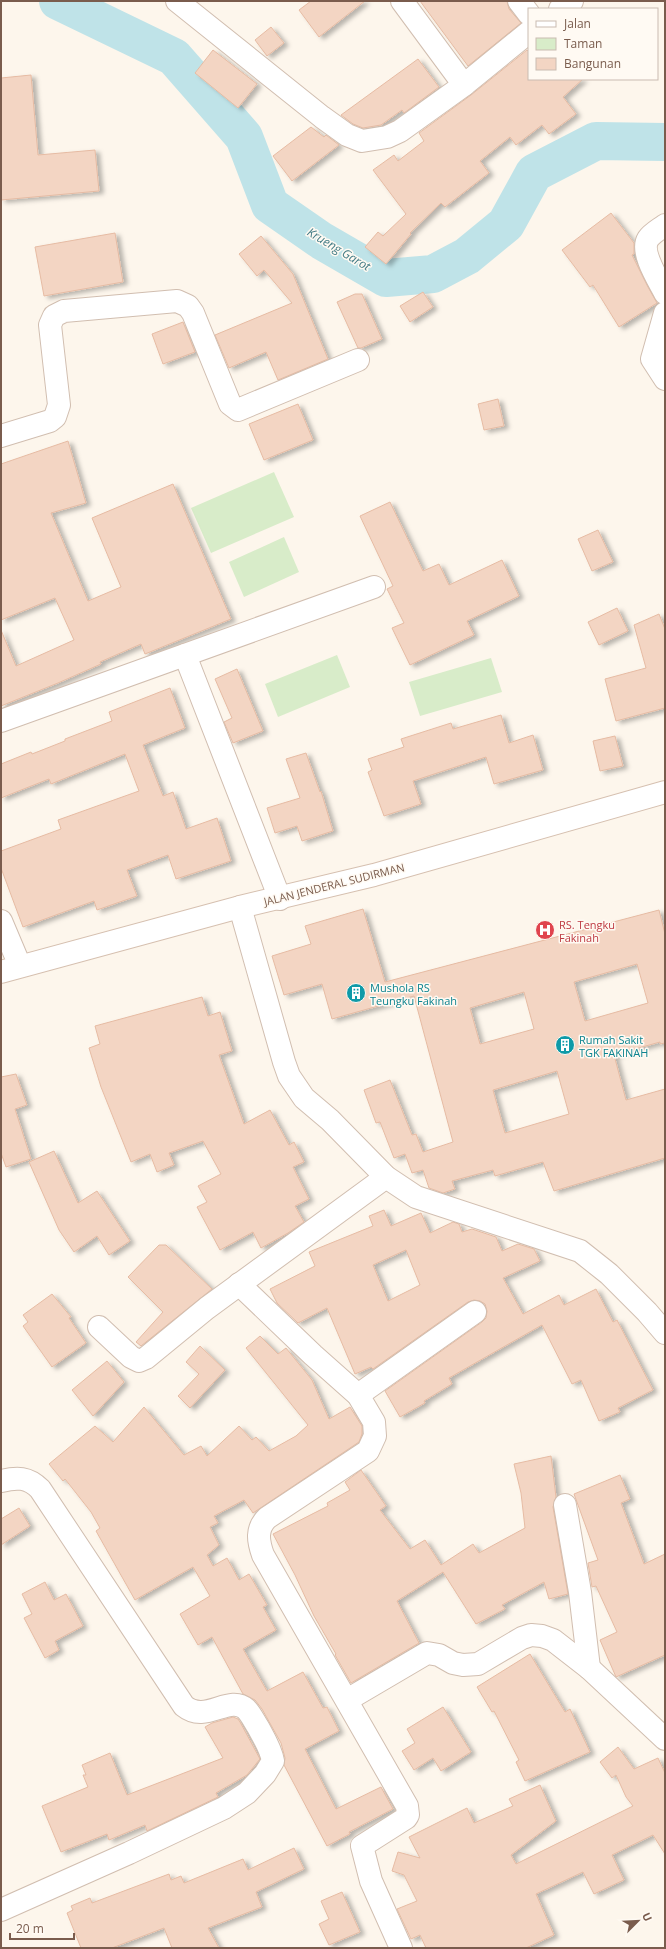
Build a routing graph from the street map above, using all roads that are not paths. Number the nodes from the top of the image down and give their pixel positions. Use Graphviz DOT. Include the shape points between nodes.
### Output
graph roads {
  1 [pos="177,1"];
  2 [pos="402,1"];
  3 [pos="519,1"];
  4 [pos="572,1"];
  5 [pos="562,8"];
  6 [pos="528,13"];
  7 [pos="528,33"];
  8 [pos="464,85"];
  9 [pos="665,225"];
  10 [pos="665,294"];
  11 [pos="665,313"];
  12 [pos="358,360"];
  13 [pos="665,379"];
  14 [pos="1,436"];
  15 [pos="374,588"];
  16 [pos="185,655"];
  17 [pos="1,721"];
  18 [pos="665,792"];
  19 [pos="280,899"];
  20 [pos="240,908"];
  21 [pos="1,921"];
  22 [pos="10,969"];
  23 [pos="386,1177"];
  24 [pos="239,1284"];
  25 [pos="475,1312"];
  26 [pos="99,1327"];
  27 [pos="665,1333"];
  28 [pos="358,1395"];
  29 [pos="1,1481"];
  30 [pos="565,1506"];
  31 [pos="589,1668"];
  32 [pos="347,1700"];
  33 [pos="665,1739"];
  34 [pos="1,1910"];
  35 [pos="401,1948"];
  1 -- 8 [label="street" via="322,117 347,135 362,141 387,137 400,131"];
  2 -- 8 [label="street"];
  3 -- 6 [label="street"];
  4 -- 5 [label="street"];
  7 -- 8 [label="street"];
  9 -- 10 [label="street" via="649,238 645,246"];
  11 -- 13 [label="street" via="652,359"];
  12 -- 14 [label="street" via="238,410 230,404 193,313 183,303 177,301 64,311 54,316 50,325 59,405 57,413 50,421"];
  15 -- 16 [label="street"];
  16 -- 17 [label="street"];
  16 -- 19 [label="street"];
  18 -- 19 [label="street, JALAN JENDERAL SUDIRMAN"];
  19 -- 20 [label="street, JALAN JENDERAL SUDIRMAN"];
  20 -- 22 [label="street, JALAN JENDERAL SUDIRMAN"];
  20 -- 23 [label="street" via="289,1076 304,1098 330,1120"];
  21 -- 22 [label="street"];
  23 -- 24 [label="street"];
  23 -- 27 [label="street" via="416,1197 580,1251 609,1274"];
  24 -- 26 [label="street" via="142,1360 131,1357"];
  24 -- 28 [label="street"];
  25 -- 28 [label="street"];
  28 -- 32 [label="street" via="374,1422 375,1436 368,1452 267,1518 258,1536 263,1555"];
  29 -- 34 [label="street" via="21,1478 29,1480 40,1489 184,1706 197,1713 233,1705 240,1706 249,1713 271,1750 273,1761 265,1774 247,1792 224,1808"];
  30 -- 31 [label="street" via="580,1592"];
  31 -- 32 [label="street" via="553,1640 531,1635 478,1664 463,1665 439,1655 427,1654"];
  31 -- 33 [label="street"];
  32 -- 35 [label="street" via="409,1809 406,1818 362,1846 371,1881"];
}
